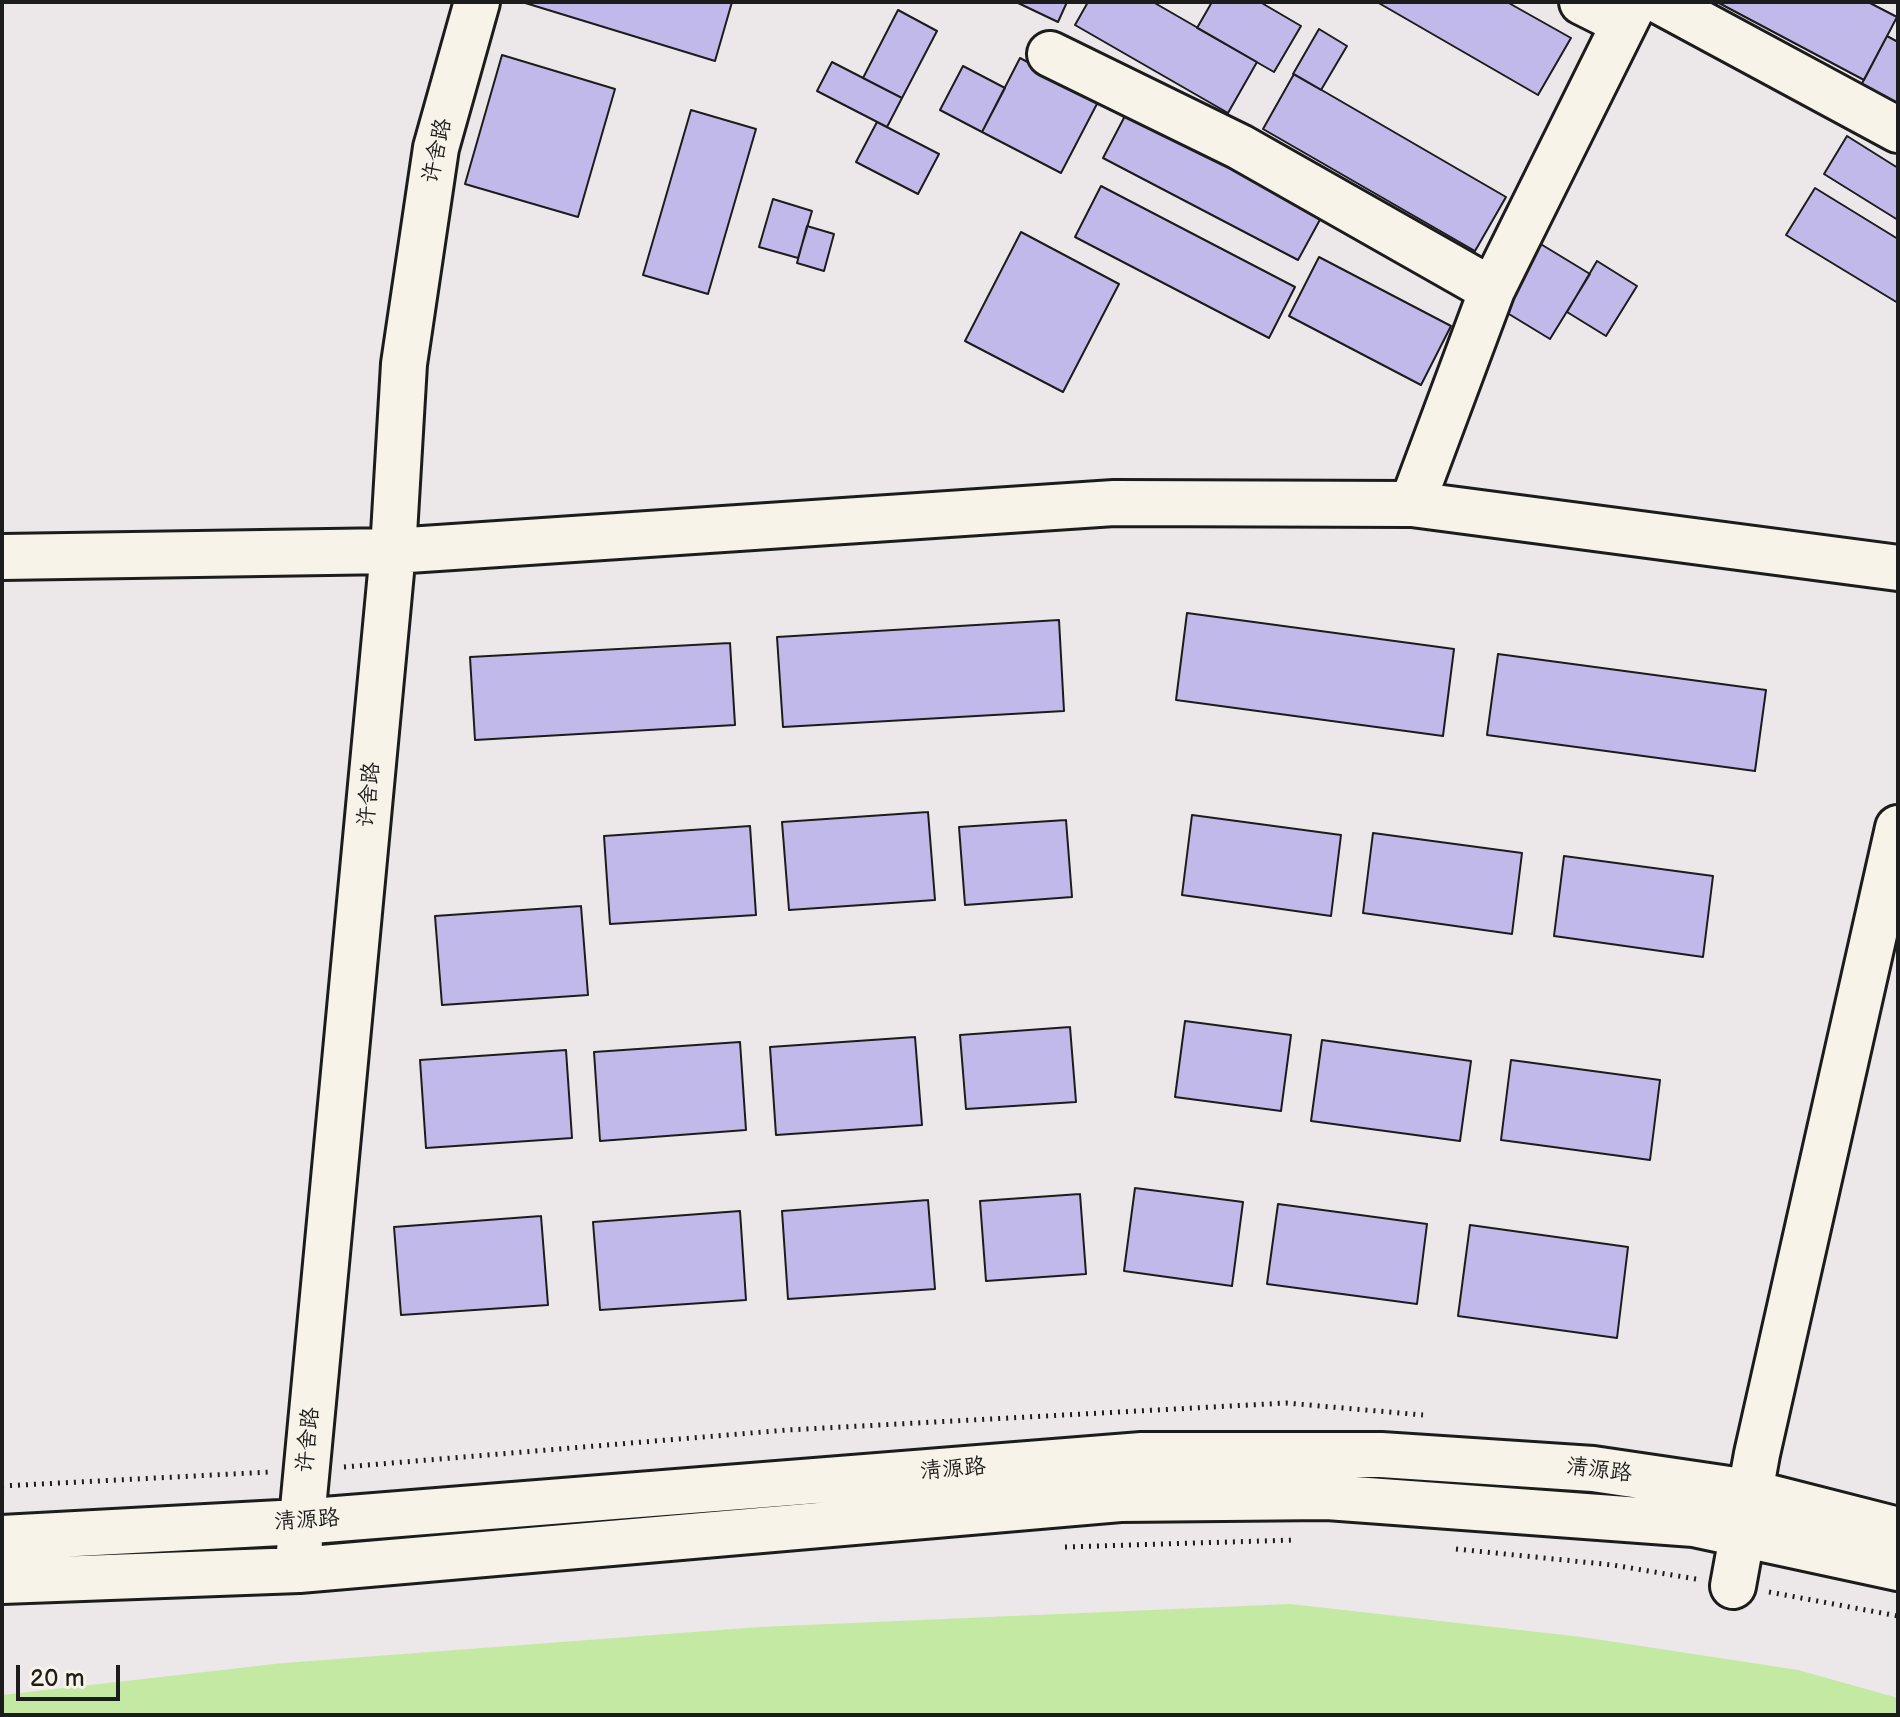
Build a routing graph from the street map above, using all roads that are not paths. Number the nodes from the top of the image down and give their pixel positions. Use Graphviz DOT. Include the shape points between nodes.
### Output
graph roads {
  1 [pos="477,2"];
  2 [pos="1582,2"];
  3 [pos="1640,9"];
  4 [pos="1050,54"];
  5 [pos="1898,130"];
  6 [pos="1492,290"];
  7 [pos="1412,504"];
  8 [pos="393,551"];
  9 [pos="2,557"];
  10 [pos="1898,568"];
  11 [pos="1898,828"];
  12 [pos="1749,1492"];
  13 [pos="299,1522"];
  14 [pos="1898,1530"];
  15 [pos="1742,1534"];
  16 [pos="2,1538"];
  17 [pos="1898,1568"];
  18 [pos="2,1581"];
  19 [pos="301,1582"];
  20 [pos="1733,1586"];
  1 -- 8 [label="street, 许舍路" via="436,148 404,364"];
  2 -- 3 [label="street"];
  3 -- 5 [label="street"];
  3 -- 6 [label="street"];
  4 -- 6 [label="street" via="1240,147"];
  6 -- 7 [label="street"];
  7 -- 8 [label="street" via="1114,503"];
  7 -- 10 [label="street"];
  8 -- 9 [label="street"];
  8 -- 13 [label="street, 许舍路"];
  11 -- 12 [label="street"];
  12 -- 13 [label="street, 清源路" via="1593,1469 1381,1455 1142,1455"];
  12 -- 14 [label="street, 清源路"];
  12 -- 15 [label="street"];
  13 -- 16 [label="street, 清源路"];
  13 -- 19 [label="street, 许舍路"];
  15 -- 17 [label="street, 清源路"];
  15 -- 19 [label="street, 清源路" via="1694,1524 1327,1497 1120,1499"];
  15 -- 20 [label="street"];
  18 -- 19 [label="street, 清源路"];
}
